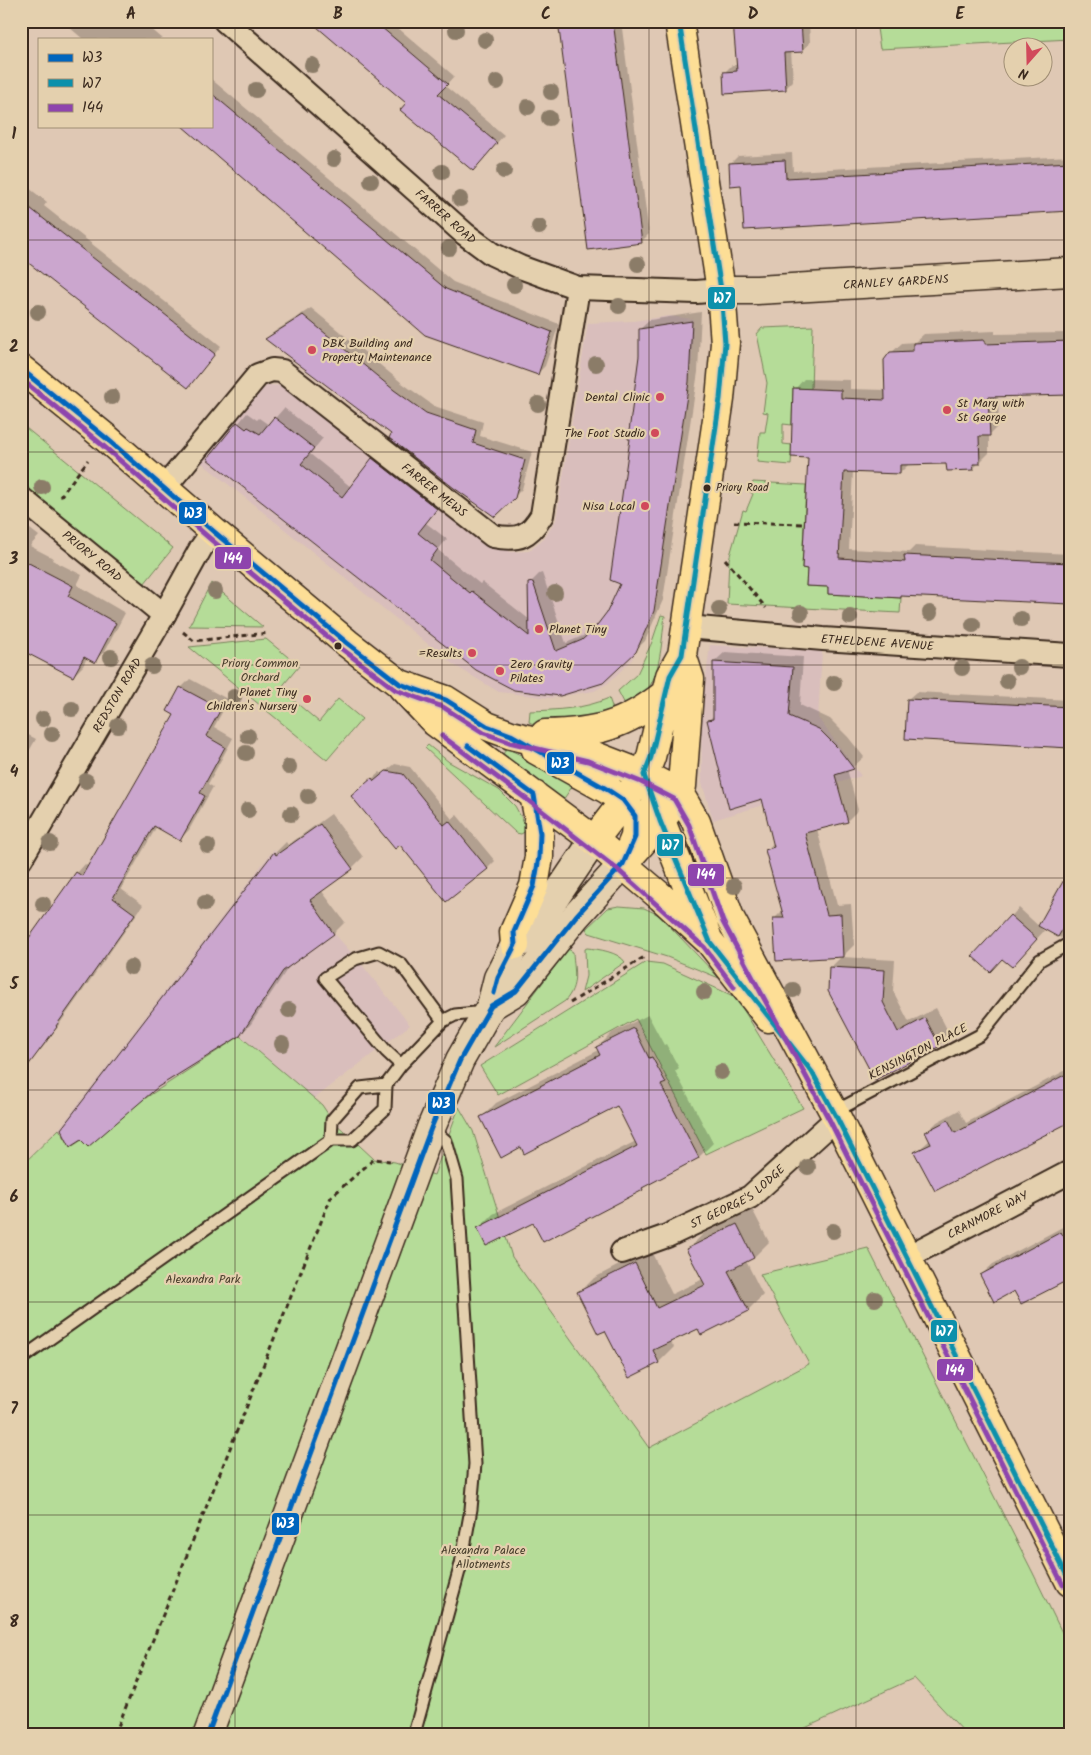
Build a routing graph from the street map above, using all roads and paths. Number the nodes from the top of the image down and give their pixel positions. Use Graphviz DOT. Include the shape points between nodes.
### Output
graph roads {
  1 [pos="224,21"];
  2 [pos="679,21"];
  3 [pos="1070,272"];
  4 [pos="578,288"];
  5 [pos="721,290"];
  6 [pos="21,369"];
  7 [pos="106,438"];
  8 [pos="164,488"];
  9 [pos="21,498"];
  10 [pos="45,518"];
  11 [pos="734,522"];
  12 [pos="804,524"];
  13 [pos="213,531"];
  14 [pos="724,558"];
  15 [pos="164,615"];
  16 [pos="687,627"];
  17 [pos="269,633"];
  18 [pos="791,637"];
  19 [pos="1070,654"];
  20 [pos="682,655"];
  21 [pos="400,684"];
  22 [pos="665,694"];
  23 [pos="511,735"];
  24 [pos="644,775"];
  25 [pos="680,793"];
  26 [pos="534,795"];
  27 [pos="623,800"];
  28 [pos="660,821"];
  29 [pos="594,840"];
  30 [pos="21,859"];
  31 [pos="623,864"];
  32 [pos="710,942"];
  33 [pos="1070,943"];
  34 [pos="515,945"];
  35 [pos="646,956"];
  36 [pos="570,1003"];
  37 [pos="489,1009"];
  38 [pos="444,1021"];
  39 [pos="401,1065"];
  40 [pos="812,1072"];
  41 [pos="386,1085"];
  42 [pos="835,1115"];
  43 [pos="431,1128"];
  44 [pos="331,1140"];
  45 [pos="395,1162"];
  46 [pos="1069,1175"];
  47 [pos="622,1252"];
  48 [pos="907,1257"];
  49 [pos="21,1359"];
  50 [pos="1070,1582"];
  51 [pos="115,1734"];
  52 [pos="208,1734"];
  53 [pos="414,1734"];
  1 -- 4 [label="street, FARRER ROAD" via="465,234 492,254"];
  2 -- 5 [label="main road"];
  3 -- 5 [label="street, CRANLEY GARDENS"];
  4 -- 5 [label="street, FARRER ROAD"];
  4 -- 8 [label="street, FARRER MEWS" via="542,516 534,529 520,538 493,536 282,372 272,370 258,375"];
  5 -- 16 [label="main road" via="725,343 720,399"];
  6 -- 7 [label="main road"];
  7 -- 8 [label="main road"];
  7 -- 10 [label="path"];
  8 -- 13 [label="main road"];
  9 -- 10 [label="street, PRIORY ROAD"];
  10 -- 15 [label="street, PRIORY ROAD"];
  11 -- 12 [label="path"];
  13 -- 15 [label="street, REDSTON ROAD"];
  13 -- 21 [label="main road"];
  14 -- 18 [label="path"];
  15 -- 17 [label="path" via="194,642"];
  15 -- 30 [label="street, REDSTON ROAD"];
  16 -- 18 [label="street, ETHELDENE AVENUE"];
  16 -- 20 [label="main road"];
  18 -- 19 [label="street, ETHELDENE AVENUE"];
  20 -- 22 [label="main road" via="670,676"];
  20 -- 25 [label="main road" via="690,679"];
  21 -- 23 [label="main road" via="446,700 487,726"];
  21 -- 26 [label="main road" via="435,722"];
  22 -- 23 [label="main road" via="639,713 603,729"];
  22 -- 24 [label="main road"];
  23 -- 24 [label="main road" via="590,754"];
  23 -- 27 [label="main road"];
  24 -- 25 [label="main road"];
  24 -- 27 [label="main road"];
  24 -- 28 [label="main road"];
  25 -- 28 [label="main road"];
  25 -- 40 [label="main road" via="696,822 730,918"];
  26 -- 29 [label="main road"];
  26 -- 34 [label="main road" via="539,820 539,857 534,886 514,932"];
  27 -- 29 [label="main road"];
  27 -- 31 [label="main road" via="635,816 636,823 635,837"];
  28 -- 31 [label="main road"];
  28 -- 32 [label="main road"];
  29 -- 31 [label="main road"];
  29 -- 34 [label="street" via="527,939"];
  31 -- 32 [label="main road"];
  31 -- 37 [label="street" via="516,991"];
  32 -- 40 [label="main road"];
  33 -- 42 [label="lane, KENSINGTON PLACE" via="1040,960 980,1036"];
  34 -- 37 [label="street" via="498,978"];
  35 -- 36 [label="path"];
  37 -- 38 [label="lane" via="455,1015"];
  37 -- 43 [label="street" via="460,1060"];
  38 -- 39 [label="lane"];
  38 -- 39 [label="lane" via="401,964 379,952 355,960 325,978"];
  39 -- 41 [label="lane"];
  40 -- 42 [label="main road"];
  41 -- 44 [label="lane" via="360,1088 332,1120"];
  41 -- 44 [label="lane" via="385,1109 352,1140"];
  42 -- 47 [label="street, ST GEORGE'S LODGE" via="750,1197 667,1236"];
  42 -- 48 [label="main road"];
  43 -- 52 [label="street"];
  43 -- 53 [label="lane" via="446,1141 457,1179 475,1464 461,1564"];
  44 -- 49 [label="lane"];
  45 -- 51 [label="path" via="374,1159 331,1197"];
  46 -- 48 [label="street, CRANMORE WAY"];
  48 -- 50 [label="main road"];
}
